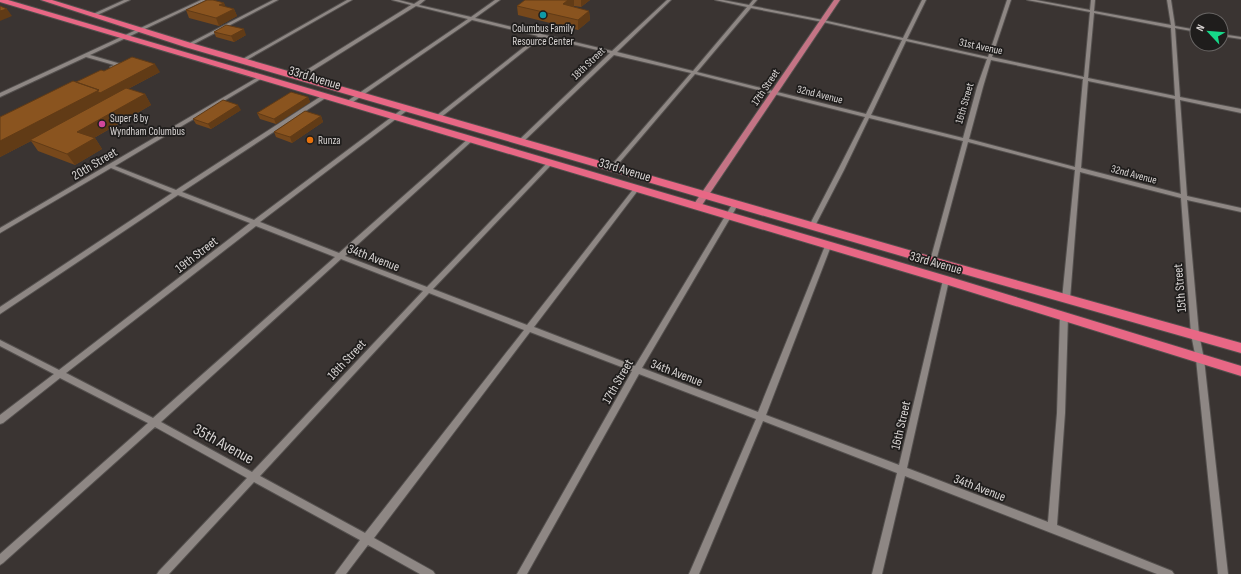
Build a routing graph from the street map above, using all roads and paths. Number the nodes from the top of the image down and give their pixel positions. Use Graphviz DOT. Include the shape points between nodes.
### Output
graph roads {
  1 [pos="0,0"];
  2 [pos="128,0"];
  3 [pos="204,0"];
  4 [pos="276,0"];
  5 [pos="350,0"];
  6 [pos="394,0"];
  7 [pos="423,0"];
  8 [pos="498,0"];
  9 [pos="669,0"];
  10 [pos="717,0"];
  11 [pos="755,0"];
  12 [pos="837,0"];
  13 [pos="924,0"];
  14 [pos="1009,0"];
  15 [pos="1029,0"];
  16 [pos="1093,0"];
  17 [pos="1169,0"];
  18 [pos="53,1"];
  19 [pos="415,5"];
  20 [pos="749,6"];
  21 [pos="1092,11"];
  22 [pos="93,15"];
  23 [pos="470,18"];
  24 [pos="823,21"];
  25 [pos="1173,26"];
  26 [pos="1189,29"];
  27 [pos="139,30"];
  28 [pos="542,35"];
  29 [pos="126,36"];
  30 [pos="1229,36"];
  31 [pos="1241,38"];
  32 [pos="904,39"];
  33 [pos="188,45"];
  34 [pos="614,53"];
  35 [pos="86,55"];
  36 [pos="990,58"];
  37 [pos="243,60"];
  38 [pos="105,72"];
  39 [pos="694,72"];
  40 [pos="262,77"];
  41 [pos="299,77"];
  42 [pos="1085,79"];
  43 [pos="774,93"];
  44 [pos="360,94"];
  45 [pos="0,95"];
  46 [pos="325,96"];
  47 [pos="1177,98"];
  48 [pos="348,103"];
  49 [pos="407,108"];
  50 [pos="1241,111"];
  51 [pos="867,116"];
  52 [pos="396,117"];
  53 [pos="438,117"];
  54 [pos="471,139"];
  55 [pos="965,140"];
  56 [pos="521,141"];
  57 [pos="550,162"];
  58 [pos="110,166"];
  59 [pos="612,168"];
  60 [pos="1076,169"];
  61 [pos="637,188"];
  62 [pos="176,193"];
  63 [pos="705,194"];
  64 [pos="1184,198"];
  65 [pos="736,203"];
  66 [pos="697,206"];
  67 [pos="1241,210"];
  68 [pos="729,216"];
  69 [pos="256,222"];
  70 [pos="812,226"];
  71 [pos="0,231"];
  72 [pos="828,246"];
  73 [pos="339,256"];
  74 [pos="933,261"];
  75 [pos="946,280"];
  76 [pos="428,290"];
  77 [pos="1066,299"];
  78 [pos="0,311"];
  79 [pos="1064,316"];
  80 [pos="529,329"];
  81 [pos="1195,334"];
  82 [pos="0,343"];
  83 [pos="1241,348"];
  84 [pos="1200,359"];
  85 [pos="637,370"];
  86 [pos="1241,371"];
  87 [pos="60,374"];
  88 [pos="761,416"];
  89 [pos="0,420"];
  90 [pos="154,422"];
  91 [pos="902,470"];
  92 [pos="253,476"];
  93 [pos="1052,528"];
  94 [pos="367,539"];
  95 [pos="0,560"];
  96 [pos="162,574"];
  97 [pos="340,574"];
  98 [pos="430,574"];
  99 [pos="522,574"];
  100 [pos="694,574"];
  101 [pos="876,574"];
  102 [pos="1168,574"];
  103 [pos="1223,574"];
  1 -- 29 [label="highway, 33rd Avenue"];
  2 -- 22 [label="street"];
  3 -- 27 [label="street"];
  4 -- 33 [label="street"];
  5 -- 37 [label="street"];
  6 -- 19 [label="street, 32nd Avenue"];
  7 -- 19 [label="street"];
  8 -- 23 [label="street"];
  9 -- 34 [label="street, 18th Street"];
  10 -- 20 [label="street, 31st Avenue"];
  11 -- 20 [label="street"];
  12 -- 24 [label="main road, 17th Street"];
  13 -- 32 [label="street"];
  14 -- 36 [label="street, 16th Street"];
  15 -- 21 [label="street"];
  16 -- 21 [label="street"];
  17 -- 25 [label="street, 15th Street"];
  18 -- 22 [label="highway, 33rd Avenue"];
  19 -- 23 [label="street, 32nd Avenue"];
  19 -- 41 [label="street"];
  20 -- 24 [label="street, 31st Avenue"];
  20 -- 39 [label="street"];
  21 -- 25 [label="street"];
  21 -- 42 [label="street"];
  22 -- 27 [label="highway, 33rd Avenue"];
  23 -- 28 [label="street, 32nd Avenue"];
  23 -- 44 [label="street"];
  24 -- 32 [label="street, 31st Avenue"];
  24 -- 43 [label="main road, 17th Street"];
  25 -- 26 [label="street"];
  25 -- 47 [label="street, 15th Street"];
  27 -- 29 [label="street"];
  27 -- 33 [label="highway, 33rd Avenue"];
  28 -- 34 [label="street, 32nd Avenue"];
  28 -- 53 [label="street"];
  29 -- 35 [label="street"];
  29 -- 40 [label="highway, 33rd Avenue"];
  30 -- 31 [label="street"];
  32 -- 36 [label="street, 31st Avenue"];
  32 -- 51 [label="street"];
  33 -- 37 [label="highway, 33rd Avenue"];
  34 -- 39 [label="street, 32nd Avenue"];
  34 -- 56 [label="street, 18th Street"];
  35 -- 38 [label="street" via="119,65"];
  35 -- 45 [label="street"];
  36 -- 42 [label="street, 31st Avenue"];
  36 -- 55 [label="street, 16th Street"];
  37 -- 41 [label="highway, 33rd Avenue"];
  39 -- 43 [label="street, 32nd Avenue"];
  39 -- 59 [label="street"];
  40 -- 46 [label="highway, 33rd Avenue"];
  40 -- 58 [label="street, 20th Street"];
  41 -- 44 [label="highway, 33rd Avenue"];
  42 -- 47 [label="street, 31st Avenue"];
  42 -- 60 [label="street"];
  43 -- 51 [label="street, 32nd Avenue"];
  43 -- 63 [label="main road, 17th Street"];
  44 -- 48 [label="street"];
  44 -- 49 [label="highway, 33rd Avenue"];
  46 -- 48 [label="highway, 33rd Avenue"];
  46 -- 62 [label="street"];
  47 -- 50 [label="street, 31st Avenue"];
  47 -- 64 [label="street, 15th Street"];
  48 -- 52 [label="highway, 33rd Avenue"];
  49 -- 52 [label="street, 19th Street"];
  49 -- 53 [label="highway, 33rd Avenue"];
  51 -- 55 [label="street, 32nd Avenue"];
  51 -- 70 [label="street" via="834,187"];
  52 -- 54 [label="highway, 33rd Avenue"];
  52 -- 69 [label="street, 19th Street"];
  53 -- 56 [label="highway, 33rd Avenue"];
  54 -- 57 [label="highway, 33rd Avenue"];
  54 -- 73 [label="street"];
  55 -- 60 [label="street, 32nd Avenue"];
  55 -- 74 [label="street, 16th Street"];
  56 -- 59 [label="highway, 33rd Avenue"];
  57 -- 61 [label="highway, 33rd Avenue"];
  57 -- 76 [label="street, 18th Street"];
  58 -- 62 [label="street, 34th Avenue"];
  58 -- 71 [label="street, 20th Street"];
  59 -- 63 [label="highway, 33rd Avenue"];
  60 -- 64 [label="street, 32nd Avenue"];
  60 -- 77 [label="street"];
  61 -- 66 [label="highway, 33rd Avenue"];
  61 -- 80 [label="street"];
  62 -- 69 [label="street, 34th Avenue"];
  62 -- 78 [label="street"];
  63 -- 65 [label="highway, 33rd Avenue"];
  63 -- 66 [label="main road, 17th Street"];
  64 -- 67 [label="street, 32nd Avenue"];
  64 -- 81 [label="street, 15th Street"];
  65 -- 68 [label="street, 17th Street"];
  65 -- 70 [label="highway, 33rd Avenue"];
  66 -- 68 [label="highway, 33rd Avenue"];
  68 -- 72 [label="highway, 33rd Avenue"];
  68 -- 85 [label="street, 17th Street"];
  69 -- 73 [label="street, 34th Avenue"];
  69 -- 87 [label="street, 19th Street"];
  70 -- 74 [label="highway, 33rd Avenue"];
  72 -- 75 [label="highway, 33rd Avenue"];
  72 -- 88 [label="street"];
  73 -- 76 [label="street, 34th Avenue"];
  73 -- 90 [label="street"];
  74 -- 77 [label="highway, 33rd Avenue"];
  75 -- 79 [label="highway, 33rd Avenue"];
  75 -- 91 [label="street, 16th Street"];
  76 -- 80 [label="street, 34th Avenue"];
  76 -- 92 [label="street, 18th Street"];
  77 -- 81 [label="highway, 33rd Avenue"];
  79 -- 84 [label="highway, 33rd Avenue"];
  79 -- 93 [label="street" via="1061,412"];
  80 -- 85 [label="street, 34th Avenue"];
  80 -- 94 [label="street"];
  81 -- 83 [label="highway, 33rd Avenue"];
  81 -- 84 [label="street, 15th Street"];
  82 -- 87 [label="street, 35th Avenue"];
  84 -- 86 [label="highway, 33rd Avenue"];
  84 -- 103 [label="street, 15th Street"];
  85 -- 88 [label="street, 34th Avenue"];
  85 -- 99 [label="street, 17th Street"];
  87 -- 89 [label="street, 19th Street"];
  87 -- 90 [label="street, 35th Avenue"];
  88 -- 91 [label="street, 34th Avenue"];
  88 -- 100 [label="street"];
  90 -- 92 [label="street, 35th Avenue"];
  90 -- 95 [label="street"];
  91 -- 93 [label="street, 34th Avenue"];
  91 -- 101 [label="street, 16th Street"];
  92 -- 94 [label="street, 35th Avenue"];
  92 -- 96 [label="street, 18th Street"];
  93 -- 102 [label="street, 34th Avenue"];
  94 -- 97 [label="street"];
  94 -- 98 [label="street, 35th Avenue"];
}
